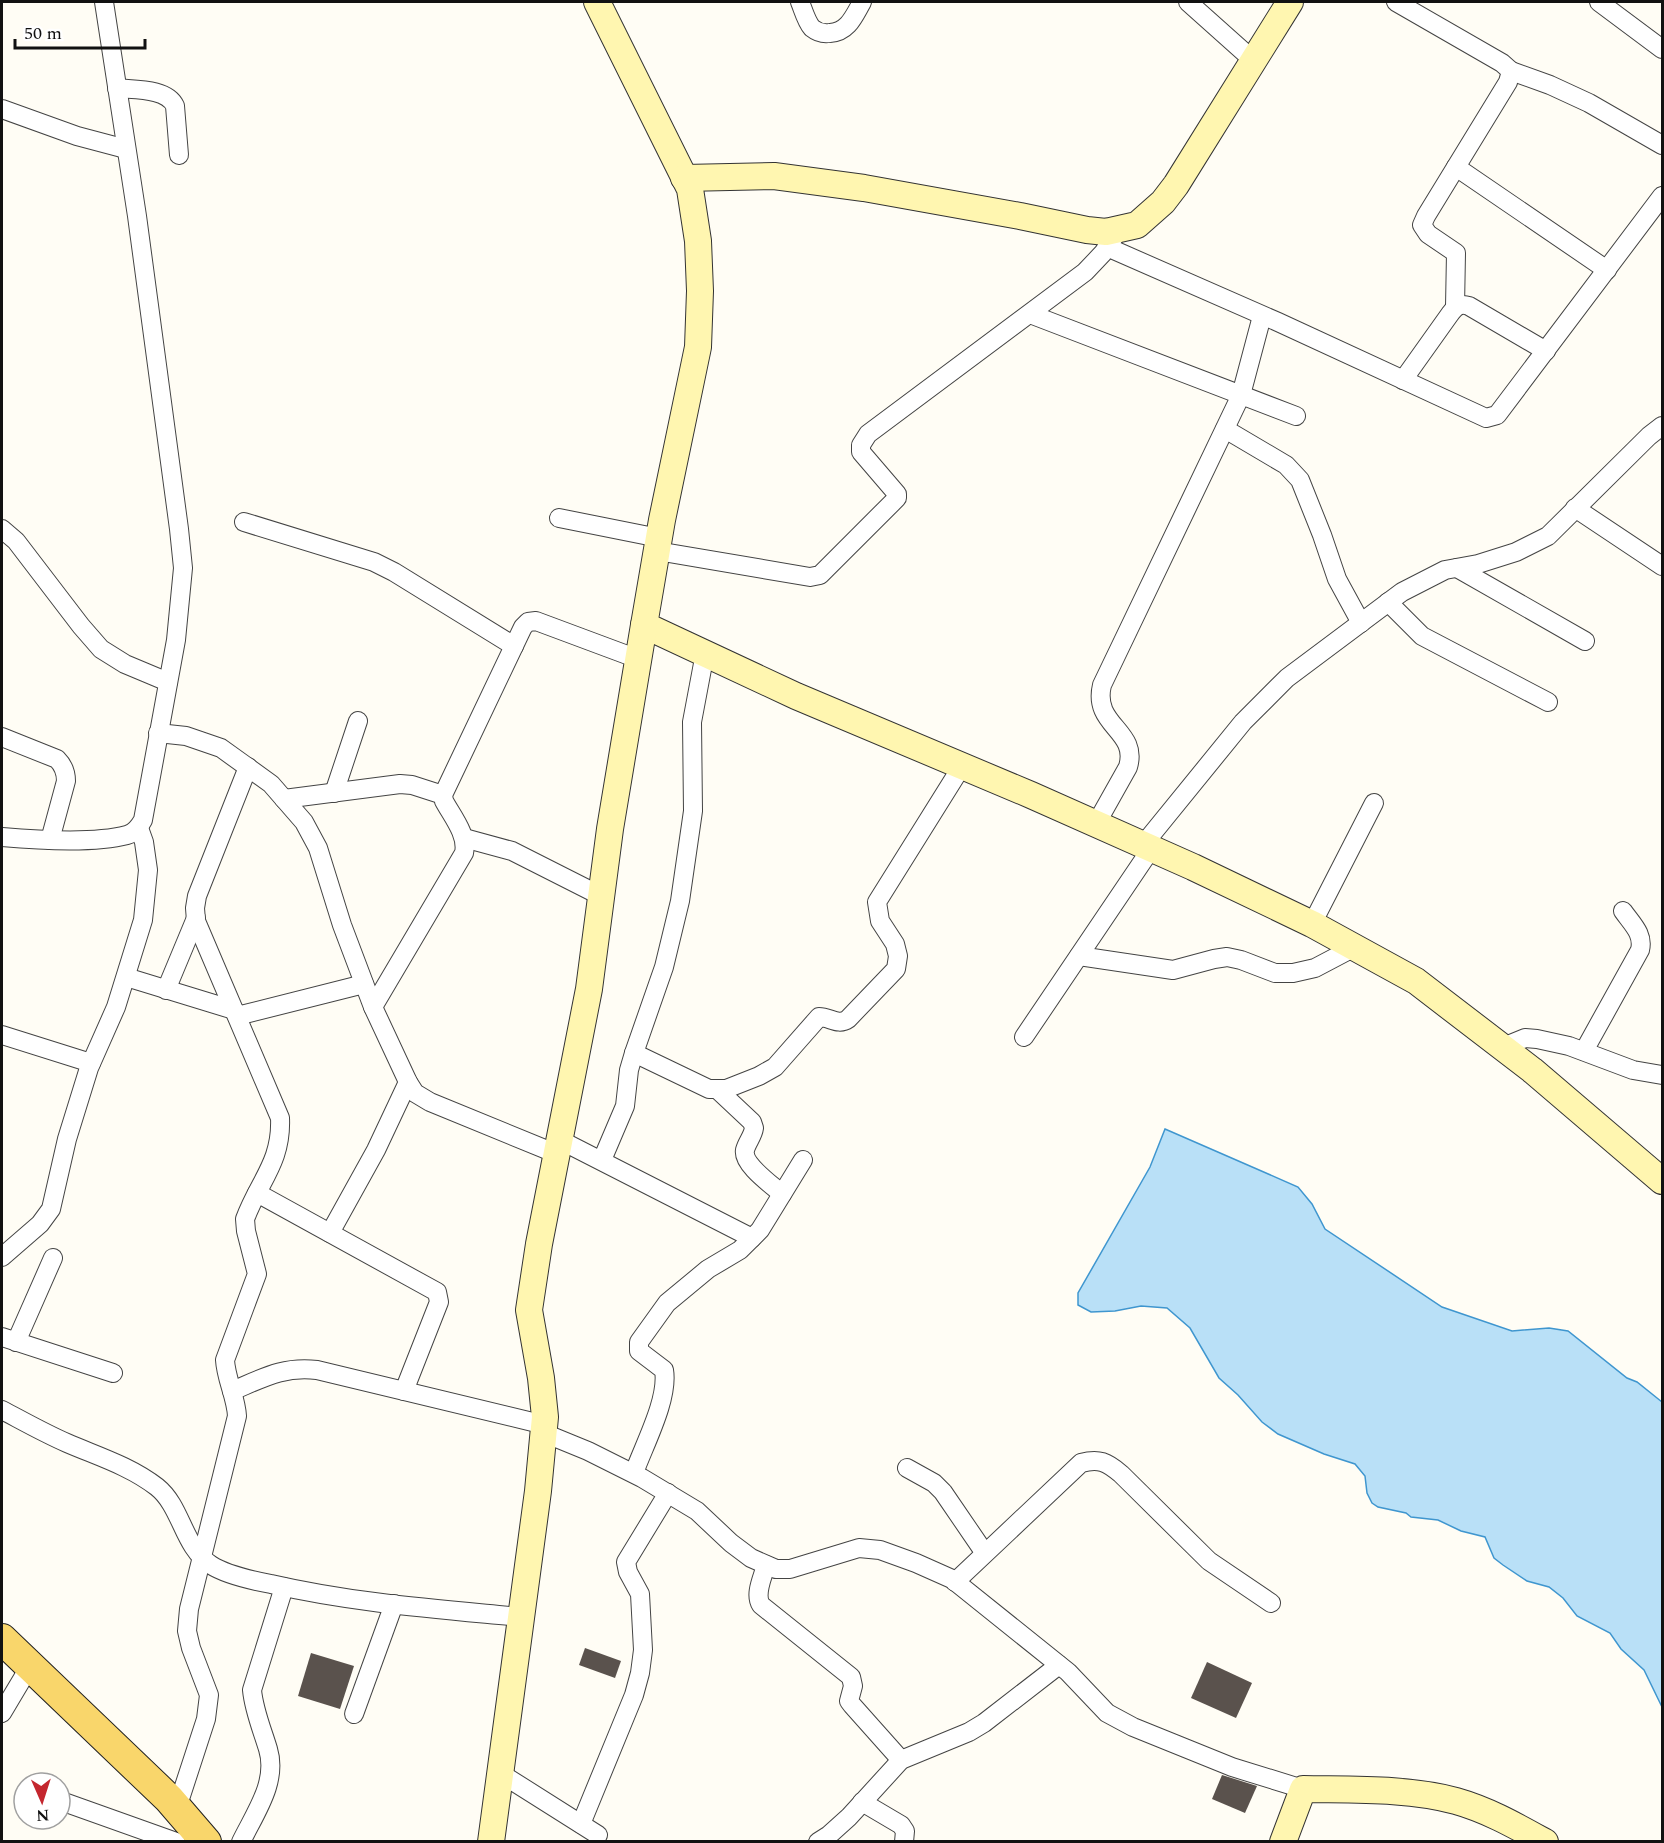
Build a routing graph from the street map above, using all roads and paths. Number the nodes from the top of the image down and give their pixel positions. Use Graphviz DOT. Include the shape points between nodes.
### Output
graph roads {
  1 [pos="104,2"];
  2 [pos="597,2"];
  3 [pos="800,2"];
  4 [pos="862,2"];
  5 [pos="1188,2"];
  6 [pos="1290,2"];
  7 [pos="1396,2"];
  8 [pos="1599,2"];
  9 [pos="1662,49"];
  10 [pos="1254,61"];
  11 [pos="1511,71"];
  12 [pos="117,88"];
  13 [pos="2,109"];
  14 [pos="1662,144"];
  15 [pos="126,149"];
  16 [pos="179,155"];
  17 [pos="1456,167"];
  18 [pos="684,178"];
  19 [pos="1662,196"];
  20 [pos="1112,238"];
  21 [pos="1607,270"];
  22 [pos="1455,307"];
  23 [pos="1030,314"];
  24 [pos="1263,316"];
  25 [pos="1546,351"];
  26 [pos="1403,380"];
  27 [pos="1241,395"];
  28 [pos="1296,416"];
  29 [pos="1662,426"];
  30 [pos="1225,429"];
  31 [pos="1575,508"];
  32 [pos="559,518"];
  33 [pos="244,522"];
  34 [pos="2,529"];
  35 [pos="658,545"];
  36 [pos="1662,566"];
  37 [pos="1457,568"];
  38 [pos="1388,602"];
  39 [pos="1354,610"];
  40 [pos="644,625"];
  41 [pos="1585,641"];
  42 [pos="514,646"];
  43 [pos="705,653"];
  44 [pos="638,659"];
  45 [pos="168,682"];
  46 [pos="1548,702"];
  47 [pos="358,721"];
  48 [pos="158,733"];
  49 [pos="2,737"];
  50 [pos="962,766"];
  51 [pos="248,767"];
  52 [pos="334,793"];
  53 [pos="443,795"];
  54 [pos="284,799"];
  55 [pos="1374,803"];
  56 [pos="1096,824"];
  57 [pos="139,828"];
  58 [pos="2,837"];
  59 [pos="464,838"];
  60 [pos="50,840"];
  61 [pos="1147,847"];
  62 [pos="601,896"];
  63 [pos="1623,911"];
  64 [pos="196,918"];
  65 [pos="1312,924"];
  66 [pos="1353,948"];
  67 [pos="1078,956"];
  68 [pos="126,977"];
  69 [pos="364,984"];
  70 [pos="166,990"];
  71 [pos="373,1007"];
  72 [pos="236,1013"];
  73 [pos="2,1035"];
  74 [pos="1024,1037"];
  75 [pos="1503,1047"];
  76 [pos="1584,1051"];
  77 [pos="634,1053"];
  78 [pos="91,1063"];
  79 [pos="1662,1075"];
  80 [pos="408,1082"];
  81 [pos="719,1091"];
  82 [pos="559,1147"];
  83 [pos="602,1160"];
  84 [pos="803,1160"];
  85 [pos="1662,1181"];
  86 [pos="257,1193"];
  87 [pos="782,1194"];
  88 [pos="330,1233"];
  89 [pos="752,1238"];
  90 [pos="2,1257"];
  91 [pos="53,1258"];
  92 [pos="9,1339"];
  93 [pos="112,1373"];
  94 [pos="232,1391"];
  95 [pos="404,1391"];
  96 [pos="2,1410"];
  97 [pos="544,1429"];
  98 [pos="906,1468"];
  99 [pos="634,1473"];
  100 [pos="668,1493"];
  101 [pos="984,1552"];
  102 [pos="203,1557"];
  103 [pos="766,1565"];
  104 [pos="955,1582"];
  105 [pos="284,1587"];
  106 [pos="1272,1603"];
  107 [pos="394,1604"];
  108 [pos="520,1617"];
  109 [pos="2,1639"];
  110 [pos="1059,1665"];
  111 [pos="30,1666"];
  112 [pos="2,1713"];
  113 [pos="354,1714"];
  114 [pos="901,1760"];
  115 [pos="500,1773"];
  116 [pos="1303,1789"];
  117 [pos="862,1802"];
  118 [pos="72,1805"];
  119 [pos="177,1808"];
  120 [pos="581,1824"];
  121 [pos="598,1835"];
  122 [pos="176,1842"];
  123 [pos="206,1842"];
  124 [pos="241,1842"];
  125 [pos="491,1842"];
  126 [pos="818,1842"];
  127 [pos="904,1842"];
  128 [pos="1283,1842"];
  129 [pos="1545,1842"];
  1 -- 12 [label="street"];
  2 -- 18 [label="main road"];
  3 -- 4 [label="street" via="811,27 826,34 849,25"];
  5 -- 10 [label="street"];
  6 -- 10 [label="main road"];
  7 -- 11 [label="street"];
  8 -- 9 [label="street"];
  10 -- 20 [label="main road" via="1163,202 1137,225"];
  11 -- 14 [label="street" via="1588,103"];
  11 -- 17 [label="street"];
  12 -- 15 [label="street"];
  12 -- 16 [label="street" via="160,93 172,100"];
  13 -- 15 [label="street"];
  15 -- 45 [label="street" via="182,558 181,598"];
  17 -- 21 [label="street"];
  17 -- 22 [label="street" via="1422,225 1428,234 1456,253"];
  18 -- 20 [label="main road" via="774,176 864,188 1106,232"];
  18 -- 35 [label="main road" via="690,189 698,241 698,347"];
  19 -- 21 [label="street"];
  20 -- 23 [label="street" via="1085,272"];
  20 -- 24 [label="street"];
  21 -- 25 [label="street"];
  22 -- 25 [label="street" via="1469,306"];
  22 -- 26 [label="street"];
  23 -- 27 [label="street"];
  23 -- 35 [label="street" via="868,434 861,452 897,498 820,575 810,578"];
  24 -- 26 [label="street"];
  24 -- 27 [label="street"];
  25 -- 26 [label="street" via="1492,417 1486,418"];
  27 -- 28 [label="street"];
  27 -- 30 [label="street"];
  29 -- 31 [label="street"];
  30 -- 39 [label="street" via="1296,475 1336,579"];
  30 -- 56 [label="street" via="1102,685 1100,698 1109,722 1128,743 1130,758"];
  31 -- 36 [label="street"];
  31 -- 37 [label="street" via="1548,536 1516,552"];
  32 -- 35 [label="street"];
  33 -- 42 [label="street" via="374,562"];
  34 -- 45 [label="street" via="16,541 102,649 124,664"];
  35 -- 40 [label="main road"];
  37 -- 38 [label="street" via="1445,570"];
  37 -- 41 [label="street"];
  38 -- 39 [label="street"];
  38 -- 46 [label="street" via="1422,636"];
  39 -- 61 [label="street" via="1243,722"];
  40 -- 43 [label="main road"];
  40 -- 44 [label="main road"];
  42 -- 44 [label="street" via="523,627 536,621"];
  42 -- 53 [label="street"];
  43 -- 50 [label="main road"];
  43 -- 77 [label="street" via="692,722 693,811 680,901 664,967"];
  44 -- 62 [label="main road"];
  45 -- 48 [label="street"];
  47 -- 52 [label="street"];
  48 -- 51 [label="street" via="186,736 221,748"];
  48 -- 57 [label="street"];
  49 -- 60 [label="street" via="63,765 66,781"];
  50 -- 56 [label="main road"];
  50 -- 81 [label="street" via="877,902 880,921 895,944 896,969 848,1019 838,1022 819,1017 775,1067"];
  51 -- 54 [label="street"];
  51 -- 64 [label="street" via="197,896"];
  52 -- 53 [label="street" via="400,784"];
  52 -- 54 [label="street"];
  53 -- 59 [label="street"];
  54 -- 69 [label="street" via="318,848"];
  55 -- 65 [label="street"];
  56 -- 61 [label="main road"];
  57 -- 60 [label="street" via="129,835"];
  57 -- 68 [label="street" via="148,870 143,920"];
  58 -- 60 [label="street"];
  59 -- 62 [label="street" via="512,851"];
  59 -- 71 [label="street" via="464,853"];
  61 -- 65 [label="main road"];
  61 -- 67 [label="street"];
  62 -- 82 [label="main road" via="589,989"];
  63 -- 76 [label="street" via="1640,934 1640,950"];
  64 -- 70 [label="street"];
  64 -- 72 [label="street"];
  65 -- 66 [label="main road"];
  66 -- 67 [label="street" via="1315,968 1293,974 1275,973 1227,957 1173,970"];
  66 -- 75 [label="main road" via="1416,981"];
  67 -- 74 [label="street"];
  68 -- 70 [label="street"];
  68 -- 78 [label="street"];
  69 -- 71 [label="street"];
  69 -- 72 [label="street"];
  70 -- 72 [label="street"];
  71 -- 80 [label="street"];
  72 -- 86 [label="street" via="280,1118 276,1155"];
  73 -- 78 [label="street"];
  75 -- 76 [label="street" via="1525,1038"];
  75 -- 85 [label="main road"];
  76 -- 79 [label="street" via="1633,1070"];
  77 -- 81 [label="street"];
  77 -- 83 [label="street" via="625,1106"];
  78 -- 90 [label="street" via="67,1139 51,1209 40,1224"];
  80 -- 82 [label="street" via="415,1093 430,1102"];
  80 -- 88 [label="street"];
  81 -- 87 [label="street" via="752,1122 754,1128 745,1150 749,1165"];
  82 -- 83 [label="street"];
  82 -- 97 [label="main road" via="529,1310 541,1378"];
  83 -- 89 [label="street"];
  84 -- 87 [label="street"];
  86 -- 88 [label="street"];
  86 -- 94 [label="street" via="245,1220 257,1274 225,1359"];
  87 -- 89 [label="street"];
  88 -- 95 [label="street" via="437,1292 439,1297"];
  89 -- 99 [label="street" via="667,1303 639,1342 639,1351 664,1370 666,1379"];
  91 -- 92 [label="street"];
  92 -- 93 [label="street"];
  94 -- 95 [label="street" via="283,1370 300,1368"];
  94 -- 102 [label="street" via="237,1416"];
  95 -- 97 [label="street"];
  96 -- 102 [label="street" via="115,1462 157,1487"];
  97 -- 99 [label="street"];
  97 -- 108 [label="main road"];
  98 -- 101 [label="street" via="944,1492"];
  99 -- 100 [label="street"];
  100 -- 103 [label="street" via="697,1510 731,1543"];
  100 -- 120 [label="street" via="626,1563 640,1594 640,1673"];
  101 -- 104 [label="street"];
  101 -- 106 [label="street" via="1081,1463 1107,1462 1209,1562"];
  102 -- 105 [label="street" via="211,1565 247,1579"];
  102 -- 119 [label="street" via="187,1631 209,1695 206,1719"];
  103 -- 104 [label="street" via="789,1569 859,1548 880,1550"];
  103 -- 114 [label="street" via="758,1594 761,1605 851,1677 849,1701"];
  104 -- 110 [label="street"];
  105 -- 107 [label="street"];
  105 -- 124 [label="street" via="252,1690 269,1751 269,1785"];
  107 -- 108 [label="street"];
  107 -- 113 [label="street"];
  108 -- 115 [label="main road"];
  109 -- 111 [label="main road"];
  110 -- 114 [label="street" via="984,1723"];
  110 -- 116 [label="street" via="1107,1713 1124,1722 1232,1767"];
  111 -- 112 [label="street"];
  111 -- 119 [label="main road"];
  114 -- 117 [label="street"];
  115 -- 120 [label="street"];
  115 -- 125 [label="main road"];
  116 -- 128 [label="main road"];
  116 -- 129 [label="main road" via="1404,1792 1455,1801 1501,1818"];
  117 -- 126 [label="street"];
  117 -- 127 [label="street" via="901,1825"];
  118 -- 122 [label="street"];
  119 -- 123 [label="main road"];
  120 -- 121 [label="street"];
}
